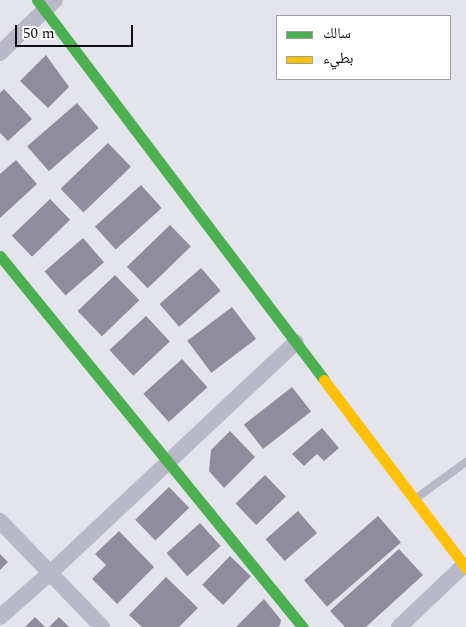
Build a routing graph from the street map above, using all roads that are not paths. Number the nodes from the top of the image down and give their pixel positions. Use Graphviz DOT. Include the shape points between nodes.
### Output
graph roads {
  1 [pos="46,3"];
  2 [pos="0,53"];
  3 [pos="0,256"];
  4 [pos="296,342"];
  5 [pos="168,462"];
  6 [pos="466,462"];
  7 [pos="415,499"];
  8 [pos="0,521"];
  9 [pos="465,567"];
  10 [pos="50,573"];
  11 [pos="0,617"];
  12 [pos="102,627"];
  13 [pos="303,627"];
  14 [pos="398,627"];
  1 -- 2 [label="street"];
  1 -- 4 [label="street"];
  3 -- 5 [label="street"];
  4 -- 5 [label="street"];
  4 -- 7 [label="street"];
  5 -- 10 [label="street"];
  5 -- 13 [label="street"];
  6 -- 7 [label="lane"];
  7 -- 9 [label="street"];
  8 -- 10 [label="street"];
  9 -- 14 [label="street"];
  10 -- 11 [label="street"];
  10 -- 12 [label="street"];
}
